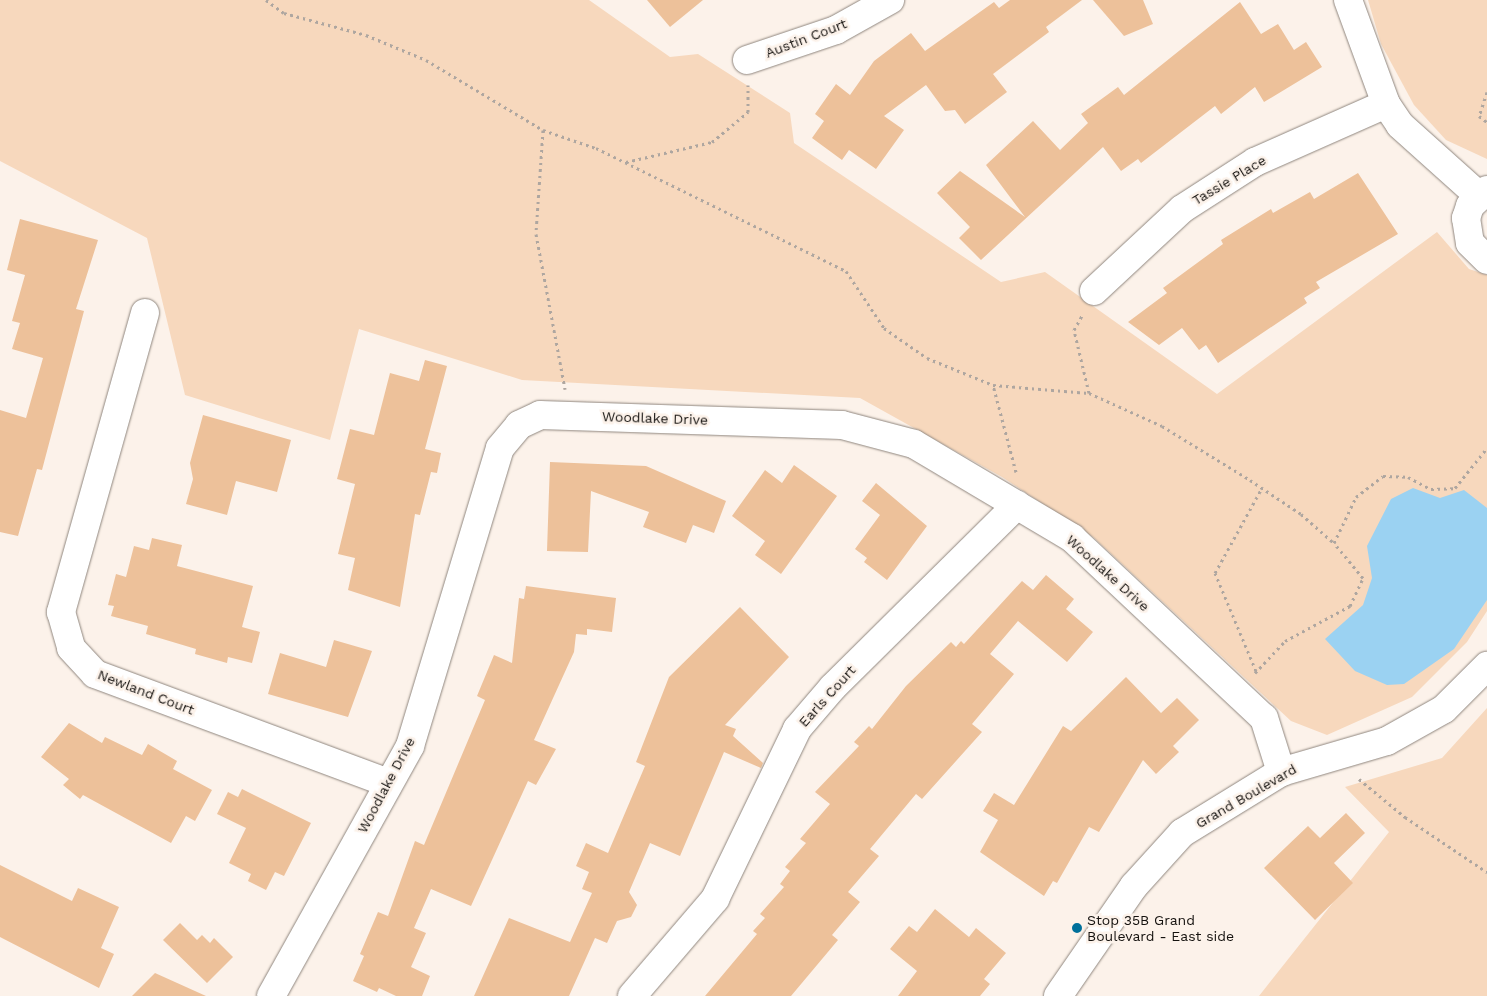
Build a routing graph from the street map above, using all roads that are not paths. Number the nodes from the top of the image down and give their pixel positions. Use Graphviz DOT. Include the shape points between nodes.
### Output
graph roads {
  1 [pos="890,0"];
  2 [pos="1348,0"];
  3 [pos="747,60"];
  4 [pos="1386,104"];
  5 [pos="1483,193"];
  6 [pos="1487,260"];
  7 [pos="1094,291"];
  8 [pos="145,313"];
  9 [pos="1026,510"];
  10 [pos="1487,666"];
  11 [pos="1281,772"];
  12 [pos="388,783"];
  13 [pos="271,996"];
  14 [pos="632,996"];
  15 [pos="1058,996"];
  1 -- 3 [label="street, Austin Court" via="836,30"];
  2 -- 4 [label="street"];
  4 -- 5 [label="street" via="1400,126"];
  4 -- 7 [label="street, Tassie Place" via="1238,173 1182,209"];
  5 -- 6 [label="street" via="1470,206 1466,231 1470,243"];
  8 -- 12 [label="street, Newland Court" via="61,612 71,648 96,674"];
  9 -- 11 [label="street, Woodlake Drive" via="1072,538 1264,718"];
  9 -- 12 [label="street, Woodlake Drive" via="914,444 879,432 842,425 540,415 519,426 500,448 410,746"];
  9 -- 14 [label="street, Earls Court" via="797,729 715,900"];
  10 -- 11 [label="street, Grand Boulevard" via="1444,709 1387,741"];
  11 -- 15 [label="street, Grand Boulevard" via="1182,833 1134,886"];
  12 -- 13 [label="street, Woodlake Drive"];
}
